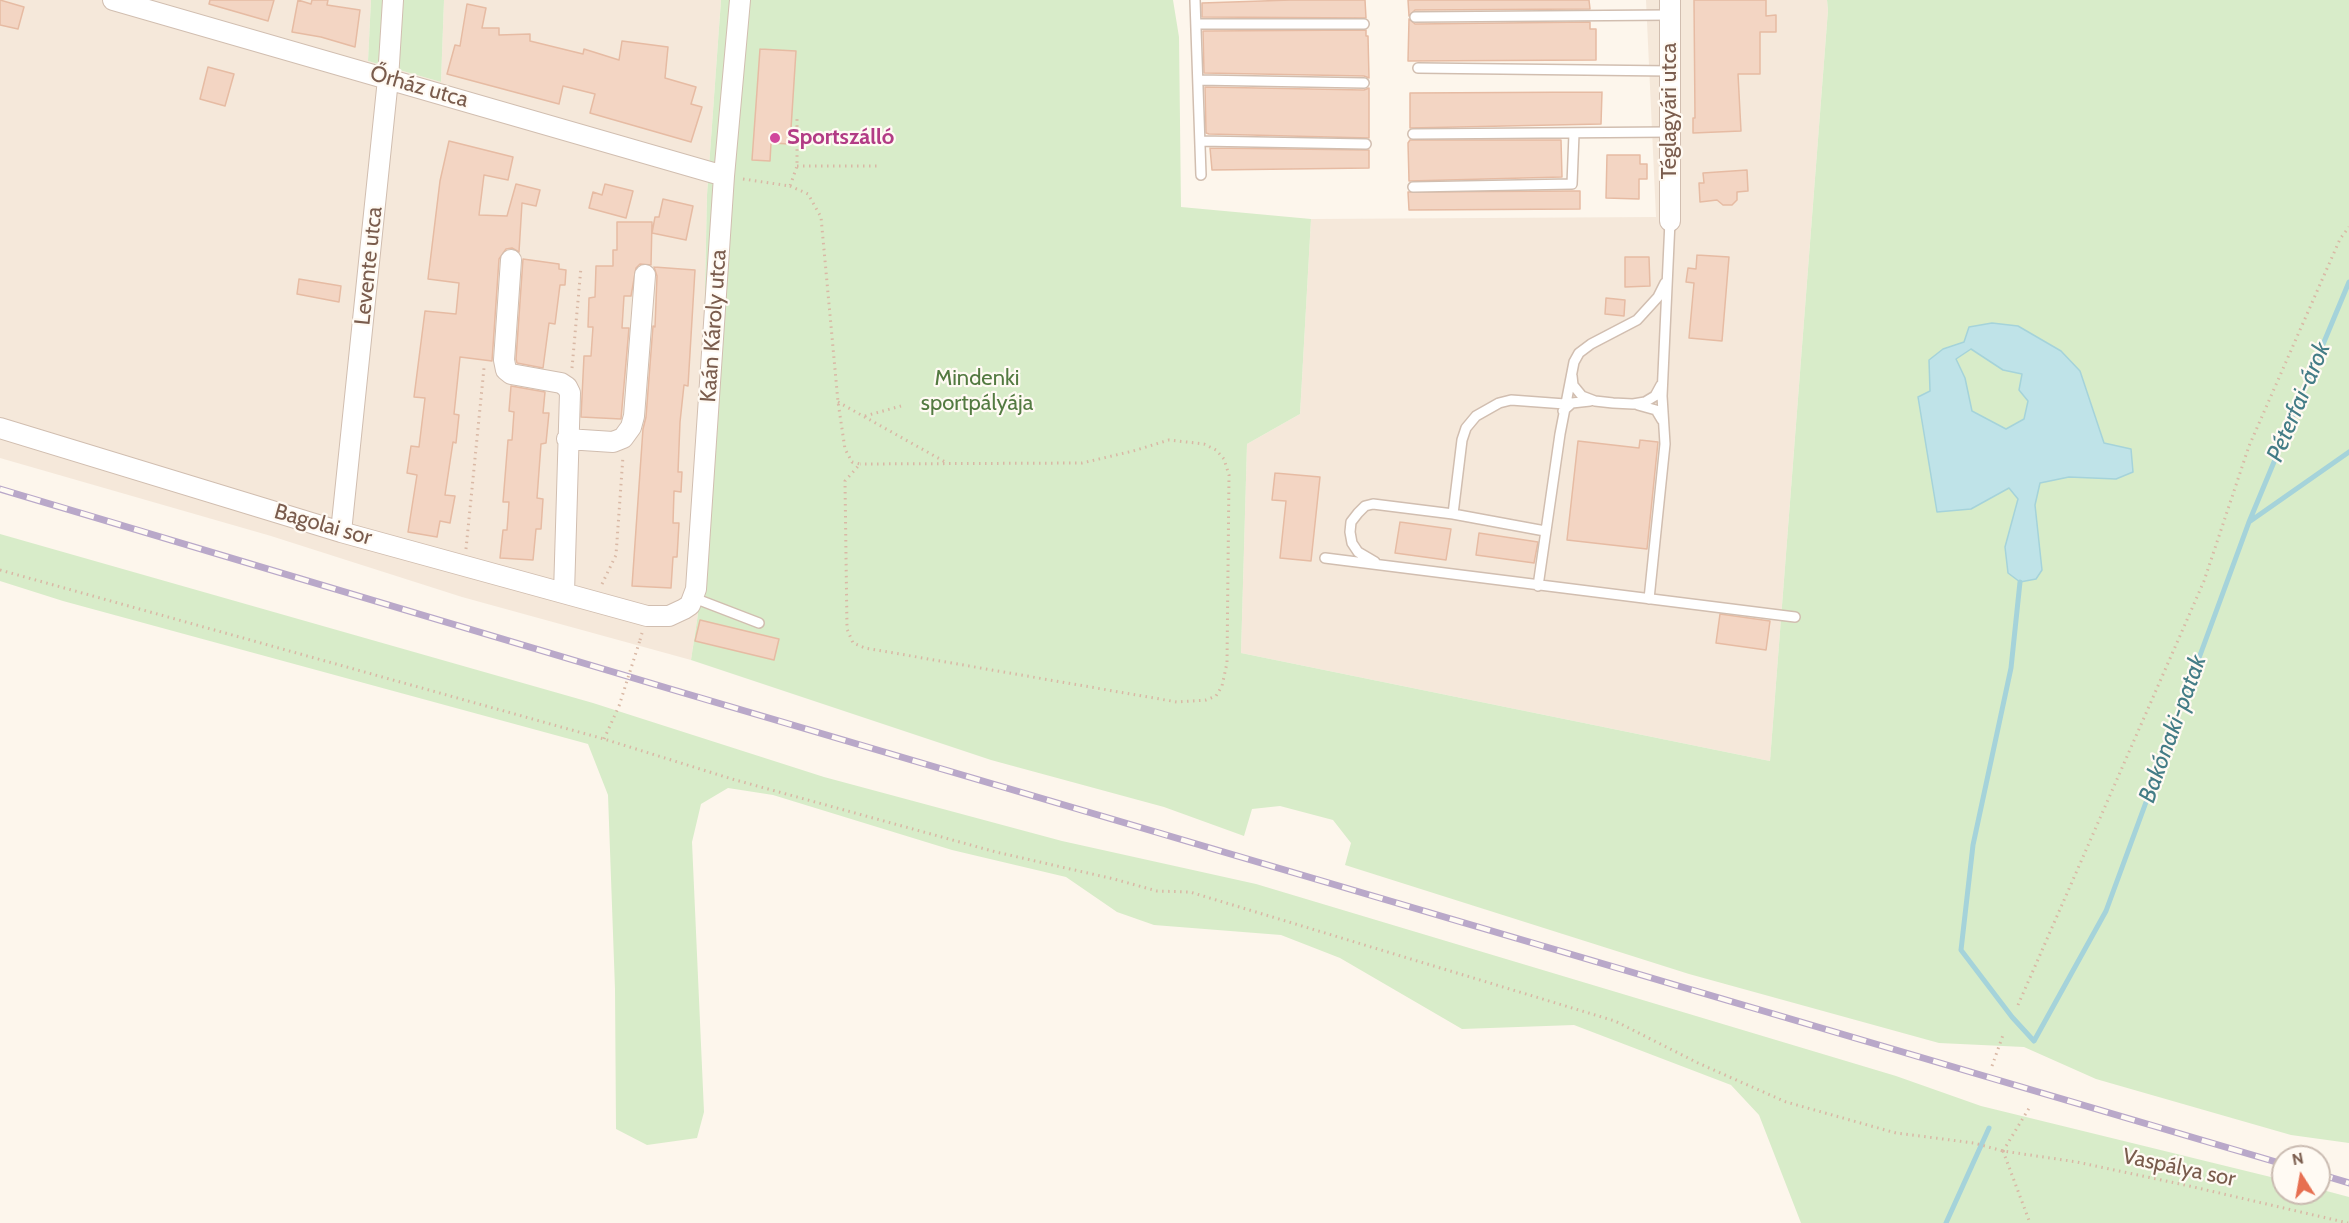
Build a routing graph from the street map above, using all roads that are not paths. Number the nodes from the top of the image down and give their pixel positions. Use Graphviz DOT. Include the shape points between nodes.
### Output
graph roads {
  1 [pos="113,0"];
  2 [pos="393,0"];
  3 [pos="740,0"];
  4 [pos="1195,0"];
  5 [pos="1670,7"];
  6 [pos="1415,17"];
  7 [pos="1196,24"];
  8 [pos="1364,24"];
  9 [pos="1418,68"];
  10 [pos="1670,71"];
  11 [pos="388,79"];
  12 [pos="1199,80"];
  13 [pos="1365,83"];
  14 [pos="1671,132"];
  15 [pos="1413,134"];
  16 [pos="1574,134"];
  17 [pos="1201,141"];
  18 [pos="1366,144"];
  19 [pos="1201,175"];
  20 [pos="724,176"];
  21 [pos="1413,187"];
  22 [pos="1670,221"];
  23 [pos="511,260"];
  24 [pos="645,275"];
  25 [pos="1667,279"];
  26 [pos="1571,370"];
  27 [pos="1663,382"];
  28 [pos="1595,401"];
  29 [pos="1633,404"];
  30 [pos="1564,408"];
  31 [pos="1664,423"];
  32 [pos="0,428"];
  33 [pos="567,439"];
  34 [pos="1453,514"];
  35 [pos="1545,531"];
  36 [pos="341,532"];
  37 [pos="1325,558"];
  38 [pos="1381,565"];
  39 [pos="1538,586"];
  40 [pos="564,593"];
  41 [pos="694,598"];
  42 [pos="1649,600"];
  43 [pos="1795,617"];
  44 [pos="759,623"];
  1 -- 11 [label="street, Őrház utca"];
  2 -- 11 [label="street, Levente utca"];
  3 -- 20 [label="street, Kaán Károly utca"];
  4 -- 7 [label="lane"];
  5 -- 6 [label="lane"];
  5 -- 10 [label="street, Téglagyári utca"];
  7 -- 8 [label="lane"];
  7 -- 12 [label="lane"];
  9 -- 10 [label="lane"];
  10 -- 14 [label="street, Téglagyári utca"];
  11 -- 20 [label="street, Őrház utca"];
  11 -- 36 [label="street, Levente utca"];
  12 -- 13 [label="lane"];
  12 -- 17 [label="lane"];
  14 -- 16 [label="lane"];
  14 -- 22 [label="street, Téglagyári utca"];
  15 -- 16 [label="lane"];
  16 -- 21 [label="lane" via="1572,184"];
  17 -- 18 [label="lane"];
  17 -- 19 [label="lane"];
  20 -- 41 [label="street, Kaán Károly utca"];
  22 -- 25 [label="lane"];
  23 -- 33 [label="street" via="506,370 567,387"];
  24 -- 33 [label="street" via="634,422 614,442"];
  25 -- 26 [label="lane" via="1658,297 1637,320 1579,353"];
  25 -- 27 [label="lane"];
  26 -- 28 [label="lane" via="1573,385 1582,396"];
  26 -- 30 [label="lane"];
  27 -- 29 [label="lane" via="1656,396"];
  27 -- 31 [label="lane"];
  28 -- 29 [label="lane"];
  28 -- 30 [label="lane" via="1572,403"];
  29 -- 31 [label="lane" via="1656,410"];
  30 -- 34 [label="lane" via="1511,400 1486,408 1476,416 1462,440"];
  30 -- 35 [label="lane"];
  31 -- 42 [label="lane"];
  32 -- 36 [label="street, Bagolai sor"];
  33 -- 40 [label="street"];
  34 -- 35 [label="lane"];
  34 -- 38 [label="lane" via="1365,506 1351,522 1352,543 1366,558"];
  35 -- 39 [label="lane"];
  36 -- 40 [label="street, Bagolai sor"];
  37 -- 38 [label="lane"];
  38 -- 39 [label="lane"];
  39 -- 42 [label="lane"];
  40 -- 41 [label="street, Bagolai sor" via="647,616 669,616 684,609"];
  41 -- 44 [label="lane"];
  42 -- 43 [label="lane"];
}
